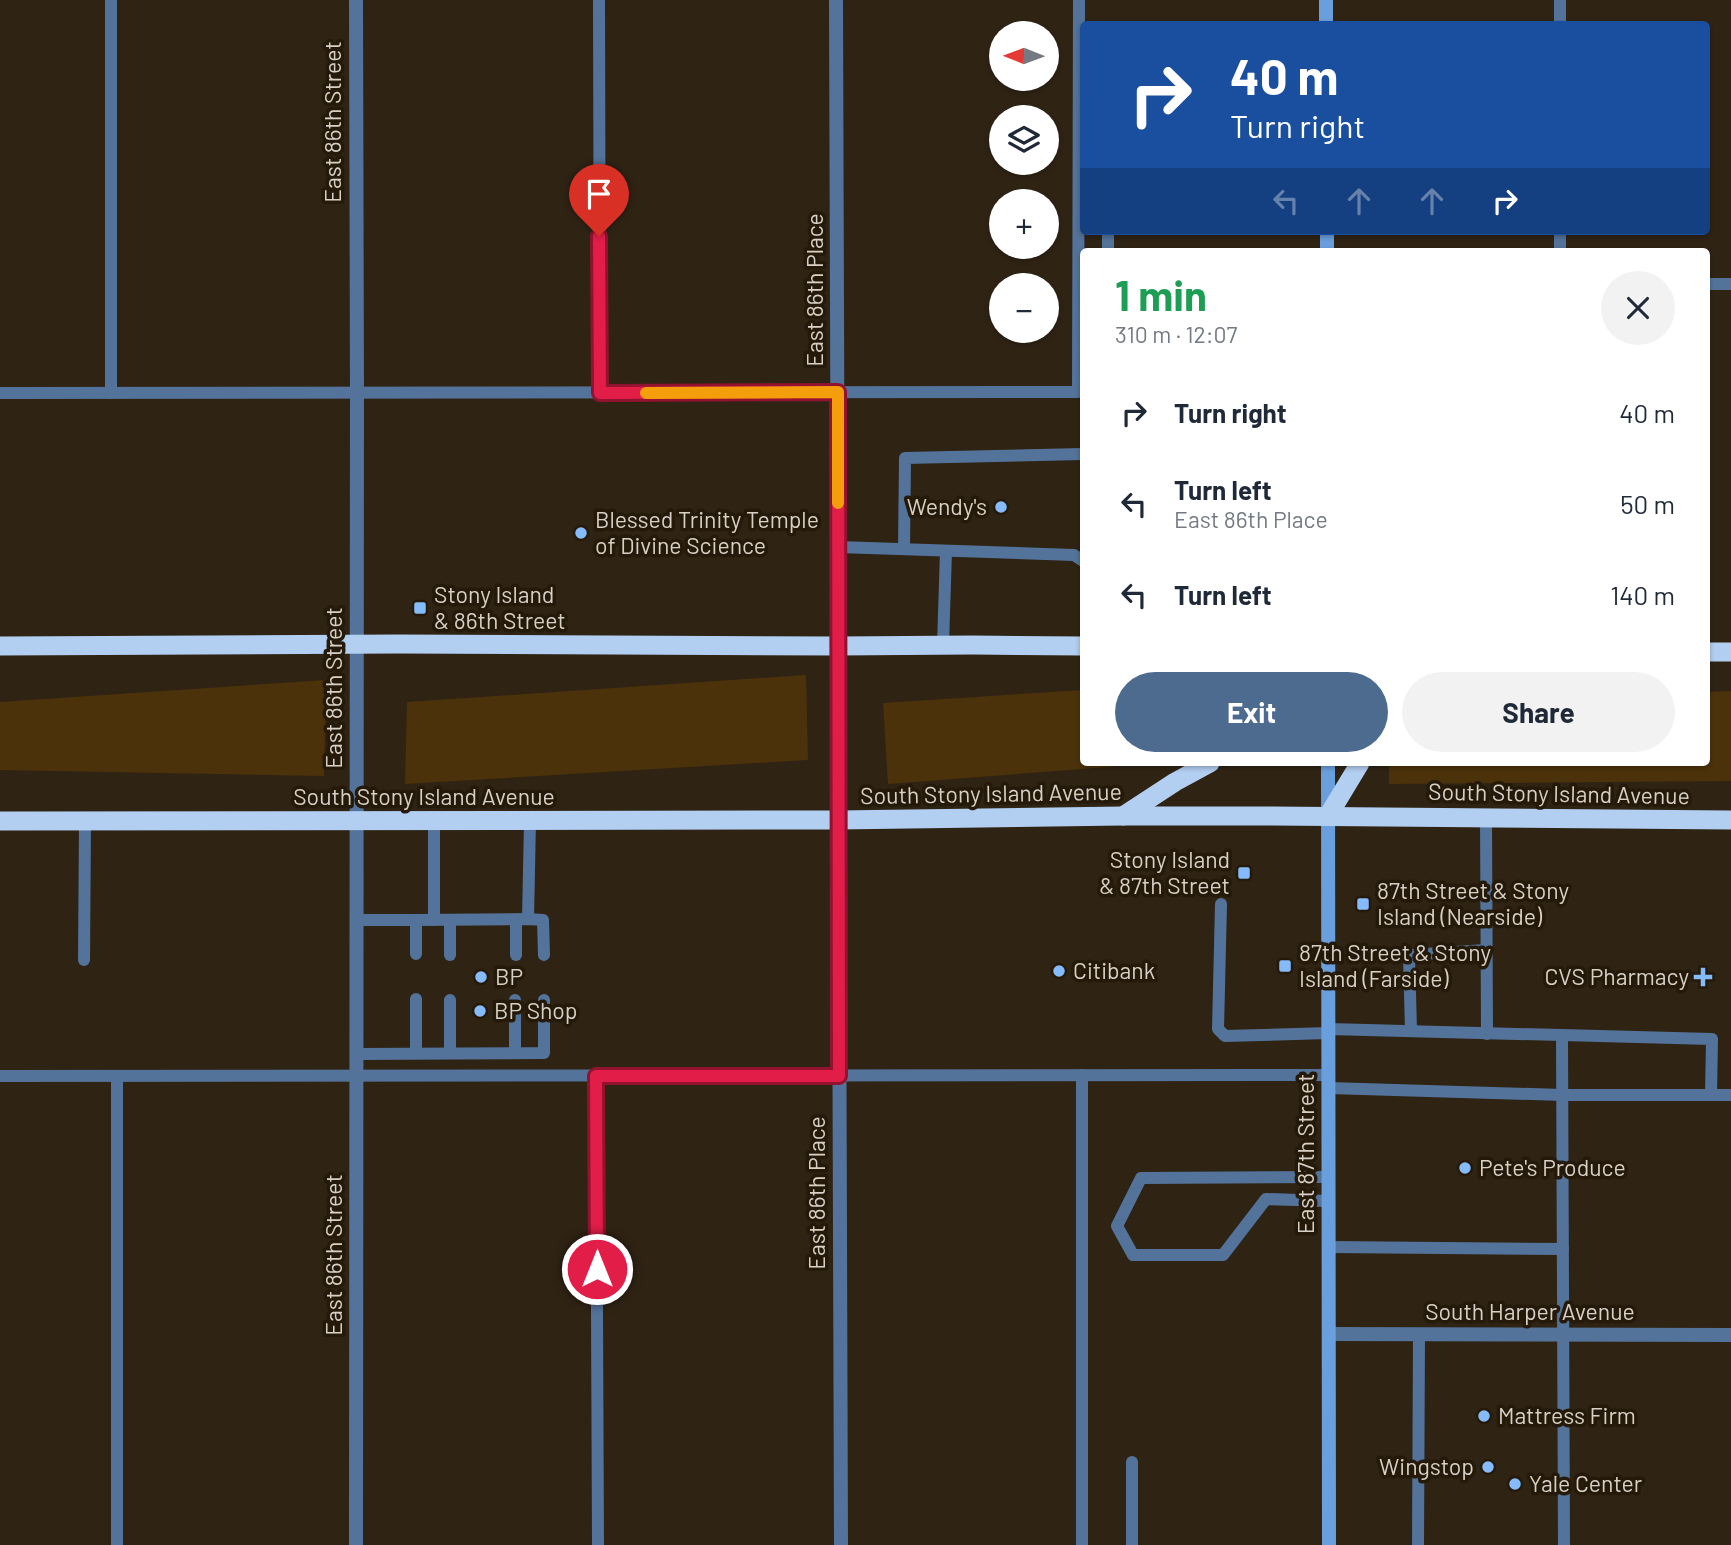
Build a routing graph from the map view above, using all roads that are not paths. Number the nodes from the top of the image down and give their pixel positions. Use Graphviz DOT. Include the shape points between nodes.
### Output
graph roads {
  1 [pos="111,0"];
  2 [pos="356,0"];
  3 [pos="599,0"];
  4 [pos="836,0"];
  5 [pos="1079,0"];
  6 [pos="1326,0"];
  7 [pos="1560,0"];
  8 [pos="1326,21"];
  9 [pos="1560,21"];
  10 [pos="1080,63"];
  11 [pos="1080,192"];
  12 [pos="1710,284"];
  13 [pos="1731,284"];
  14 [pos="838,392"];
  15 [pos="0,393"];
  16 [pos="111,393"];
  17 [pos="357,393"];
  18 [pos="600,393"];
  19 [pos="1080,454"];
  20 [pos="838,547"];
  21 [pos="904,550"];
  22 [pos="946,551"];
  23 [pos="1078,558"];
  24 [pos="357,644"];
  25 [pos="943,645"];
  26 [pos="0,646"];
  27 [pos="838,646"];
  28 [pos="1080,646"];
  29 [pos="1710,652"];
  30 [pos="1731,652"];
  31 [pos="1204,766"];
  32 [pos="1328,766"];
  33 [pos="1358,766"];
  34 [pos="1123,816"];
  35 [pos="1328,816"];
  36 [pos="1486,818"];
  37 [pos="1731,820"];
  38 [pos="0,821"];
  39 [pos="85,821"];
  40 [pos="433,821"];
  41 [pos="530,821"];
  42 [pos="838,821"];
  43 [pos="356,822"];
  44 [pos="1221,904"];
  45 [pos="522,919"];
  46 [pos="356,920"];
  47 [pos="416,920"];
  48 [pos="434,920"];
  49 [pos="450,920"];
  50 [pos="1486,950"];
  51 [pos="416,954"];
  52 [pos="450,955"];
  53 [pos="516,955"];
  54 [pos="544,956"];
  55 [pos="84,960"];
  56 [pos="416,999"];
  57 [pos="515,999"];
  58 [pos="450,1000"];
  59 [pos="544,1000"];
  60 [pos="1329,1031"];
  61 [pos="1411,1031"];
  62 [pos="1487,1034"];
  63 [pos="1562,1036"];
  64 [pos="450,1053"];
  65 [pos="515,1053"];
  66 [pos="356,1054"];
  67 [pos="416,1054"];
  68 [pos="1082,1075"];
  69 [pos="0,1076"];
  70 [pos="117,1076"];
  71 [pos="356,1076"];
  72 [pos="596,1076"];
  73 [pos="839,1076"];
  74 [pos="1329,1082"];
  75 [pos="1563,1095"];
  76 [pos="1711,1095"];
  77 [pos="1731,1095"];
  78 [pos="1329,1177"];
  79 [pos="1329,1201"];
  80 [pos="1329,1247"];
  81 [pos="1563,1249"];
  82 [pos="1329,1334"];
  83 [pos="1419,1334"];
  84 [pos="1563,1335"];
  85 [pos="1731,1335"];
  86 [pos="1132,1462"];
  87 [pos="117,1545"];
  88 [pos="356,1545"];
  89 [pos="598,1545"];
  90 [pos="841,1545"];
  91 [pos="1082,1545"];
  92 [pos="1132,1545"];
  93 [pos="1329,1545"];
  94 [pos="1418,1545"];
  95 [pos="1564,1545"];
  1 -- 16 [label="lane"];
  2 -- 17 [label="street, East 86th Street"];
  3 -- 18 [label="lane"];
  4 -- 14 [label="street, East 86th Place"];
  5 -- 10 [label="lane"];
  6 -- 8 [label="main road"];
  7 -- 9 [label="lane"];
  11 -- 14 [label="lane" via="1077,392"];
  12 -- 13 [label="lane"];
  14 -- 18 [label="lane"];
  14 -- 20 [label="street, East 86th Place"];
  15 -- 16 [label="lane"];
  16 -- 17 [label="lane"];
  17 -- 18 [label="lane"];
  17 -- 24 [label="street, East 86th Street"];
  19 -- 21 [label="lane" via="905,457"];
  20 -- 21 [label="lane"];
  20 -- 27 [label="street, East 86th Place"];
  21 -- 22 [label="lane"];
  22 -- 23 [label="lane"];
  22 -- 25 [label="lane"];
  24 -- 26 [label="highway"];
  24 -- 27 [label="highway"];
  24 -- 43 [label="street, East 86th Street"];
  25 -- 27 [label="highway"];
  25 -- 28 [label="highway"];
  27 -- 42 [label="street, East 86th Place"];
  29 -- 30 [label="highway"];
  31 -- 34 [label="highway"];
  32 -- 35 [label="main road, East 87th Street"];
  33 -- 35 [label="highway"];
  34 -- 35 [label="highway, South Stony Island Avenue"];
  34 -- 42 [label="highway, South Stony Island Avenue"];
  35 -- 36 [label="highway, South Stony Island Avenue"];
  35 -- 60 [label="main road, East 87th Street"];
  36 -- 37 [label="highway, South Stony Island Avenue"];
  36 -- 50 [label="lane"];
  38 -- 39 [label="highway, South Stony Island Avenue"];
  39 -- 43 [label="highway, South Stony Island Avenue"];
  39 -- 55 [label="lane"];
  40 -- 41 [label="highway, South Stony Island Avenue"];
  40 -- 43 [label="highway, South Stony Island Avenue"];
  40 -- 48 [label="lane"];
  41 -- 42 [label="highway, South Stony Island Avenue"];
  41 -- 45 [label="lane"];
  42 -- 73 [label="street, East 86th Place"];
  43 -- 46 [label="street, East 86th Street"];
  44 -- 60 [label="lane" via="1218,1029 1225,1036"];
  45 -- 49 [label="lane"];
  45 -- 53 [label="lane"];
  45 -- 54 [label="lane" via="543,920"];
  46 -- 47 [label="lane"];
  46 -- 66 [label="street, East 86th Street"];
  47 -- 48 [label="lane"];
  47 -- 51 [label="lane"];
  48 -- 49 [label="lane"];
  49 -- 52 [label="lane"];
  50 -- 61 [label="lane" via="1409,955"];
  50 -- 62 [label="lane"];
  56 -- 67 [label="lane"];
  57 -- 65 [label="lane"];
  58 -- 64 [label="lane"];
  59 -- 65 [label="lane" via="544,1053"];
  60 -- 61 [label="lane"];
  60 -- 74 [label="main road, East 87th Street"];
  61 -- 62 [label="lane"];
  62 -- 63 [label="lane"];
  63 -- 75 [label="lane"];
  63 -- 76 [label="lane" via="1712,1039"];
  64 -- 65 [label="lane"];
  64 -- 67 [label="lane"];
  66 -- 67 [label="lane"];
  66 -- 71 [label="street, East 86th Street"];
  68 -- 73 [label="lane"];
  68 -- 74 [label="lane"];
  68 -- 91 [label="lane"];
  69 -- 70 [label="lane"];
  70 -- 71 [label="lane"];
  70 -- 87 [label="lane"];
  71 -- 72 [label="lane"];
  71 -- 88 [label="street, East 86th Street"];
  72 -- 73 [label="lane"];
  72 -- 89 [label="lane"];
  73 -- 90 [label="street, East 86th Place"];
  74 -- 75 [label="lane"];
  74 -- 78 [label="main road, East 87th Street"];
  75 -- 76 [label="lane"];
  75 -- 81 [label="lane"];
  76 -- 77 [label="lane"];
  78 -- 79 [label="main road, East 87th Street"];
  78 -- 79 [label="lane" via="1141,1178 1117,1226 1133,1255 1223,1255 1266,1199"];
  79 -- 80 [label="main road, East 87th Street"];
  80 -- 81 [label="lane"];
  80 -- 82 [label="main road, East 87th Street"];
  81 -- 84 [label="lane"];
  82 -- 83 [label="street, South Harper Avenue"];
  82 -- 93 [label="main road, East 87th Street"];
  83 -- 84 [label="street, South Harper Avenue"];
  83 -- 94 [label="lane"];
  84 -- 85 [label="street, South Harper Avenue"];
  84 -- 95 [label="lane"];
  86 -- 92 [label="lane"];
}
